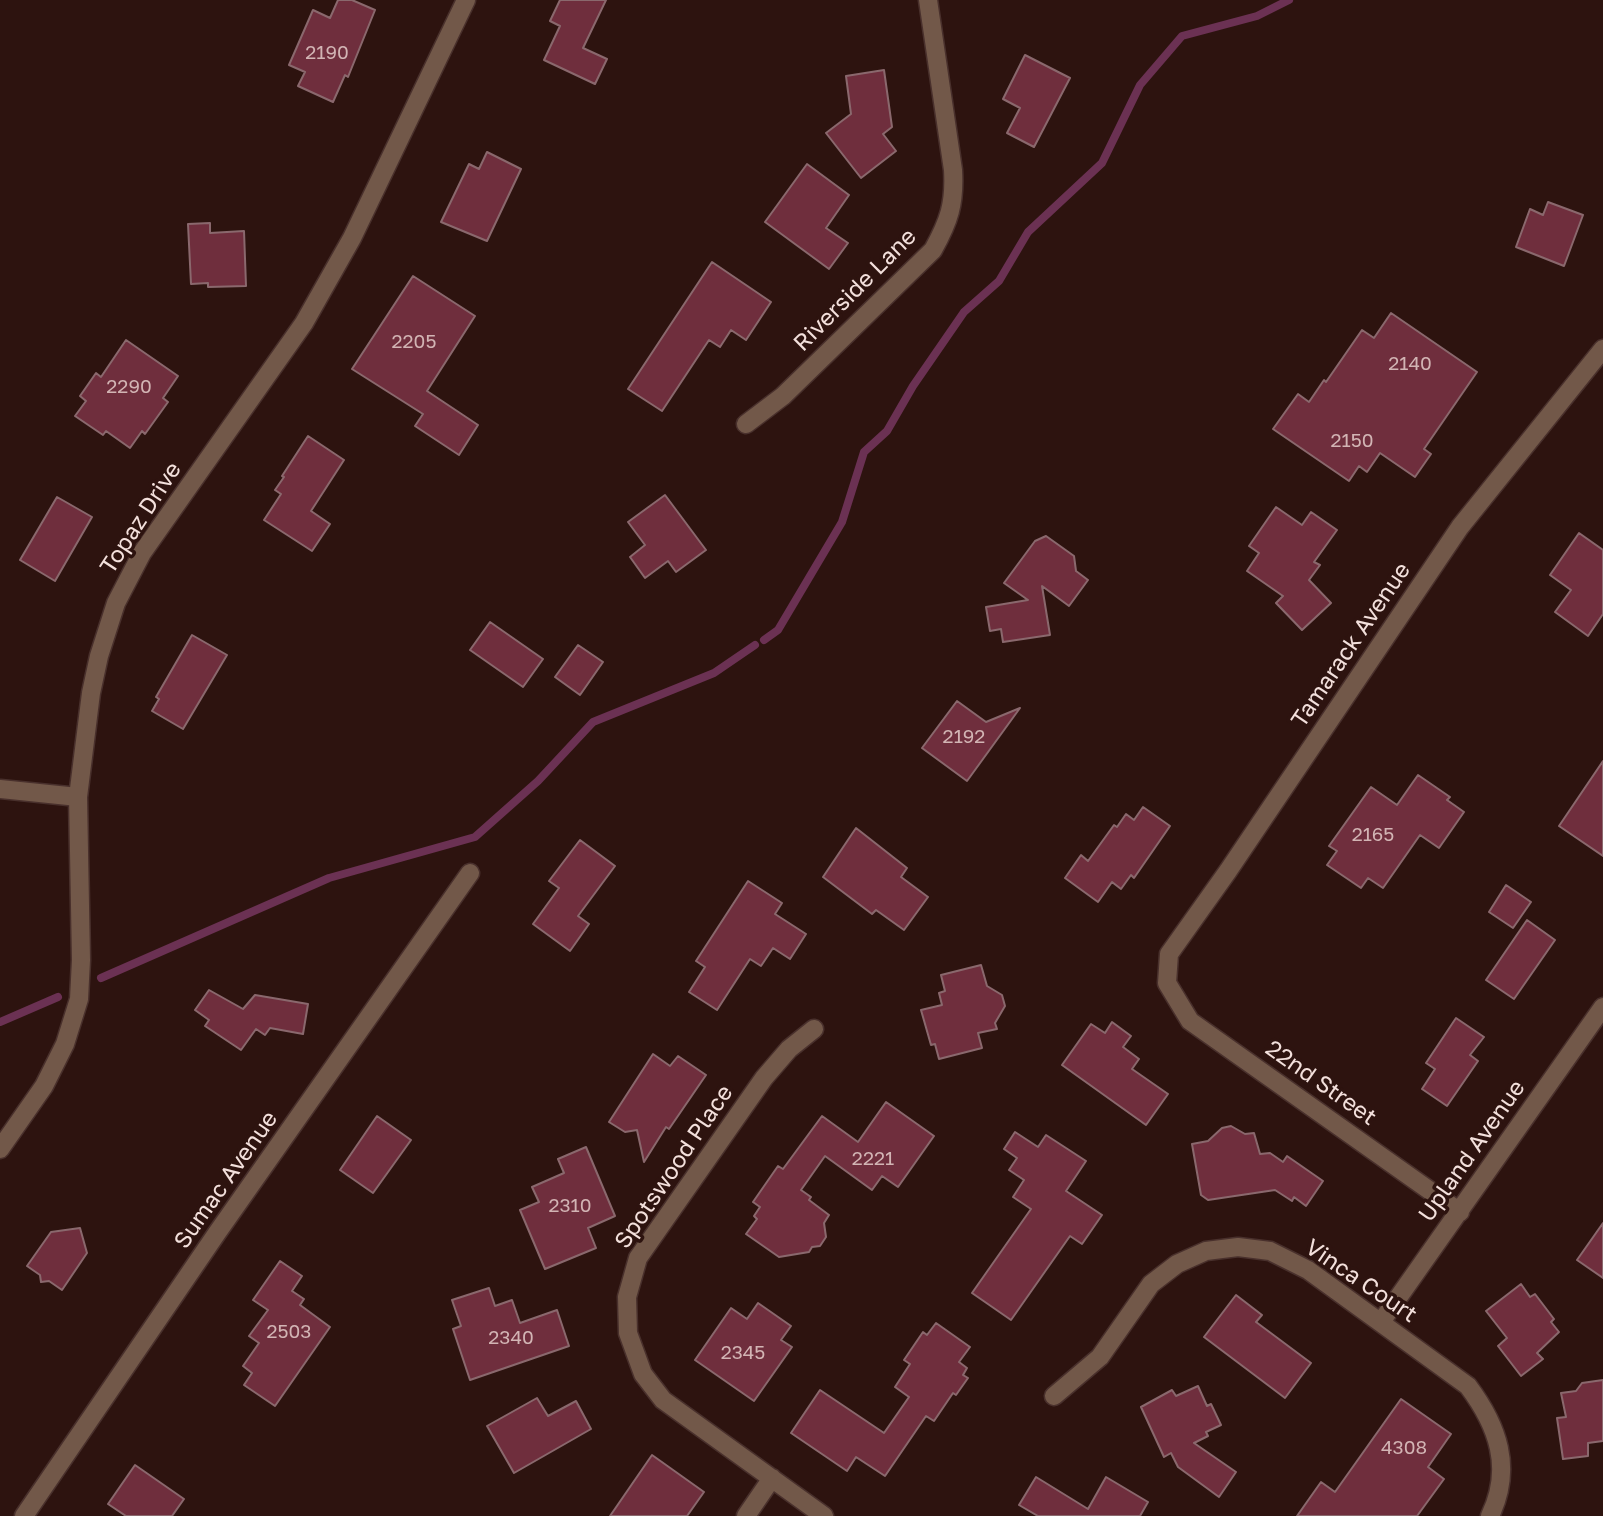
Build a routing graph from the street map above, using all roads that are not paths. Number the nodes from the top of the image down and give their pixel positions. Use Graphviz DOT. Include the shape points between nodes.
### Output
graph roads {
  1 [pos="466,0"];
  2 [pos="928,0"];
  3 [pos="1603,349"];
  4 [pos="746,424"];
  5 [pos="0,789"];
  6 [pos="78,797"];
  7 [pos="470,873"];
  8 [pos="1167,983"];
  9 [pos="1603,1007"];
  10 [pos="814,1029"];
  11 [pos="0,1149"];
  12 [pos="1460,1212"];
  13 [pos="1381,1322"];
  14 [pos="1054,1396"];
  15 [pos="772,1478"];
  16 [pos="24,1516"];
  17 [pos="746,1516"];
  18 [pos="824,1516"];
  19 [pos="1490,1516"];
  1 -- 6 [label="street, Topaz Drive" via="352,238 304,323 142,553 117,603 91,693"];
  2 -- 4 [label="street, Riverside Lane" via="953,170 955,196 948,224 933,250 782,396"];
  3 -- 8 [label="street, Tamarack Avenue" via="1460,527 1168,954"];
  5 -- 6 [label="street"];
  6 -- 11 [label="street, Topaz Drive" via="79,999 65,1044 44,1086"];
  7 -- 16 [label="street, Sumac Avenue"];
  8 -- 12 [label="street, 22nd Street" via="1190,1021"];
  9 -- 12 [label="street, Upland Avenue"];
  10 -- 15 [label="street, Spotswood Place" via="764,1078 656,1229 638,1258 627,1297 628,1333 643,1374 663,1400"];
  12 -- 13 [label="street, Upland Avenue"];
  13 -- 14 [label="street, Vinca Court" via="1308,1270 1270,1251 1238,1247 1206,1251 1177,1264 1152,1284 1100,1357"];
  13 -- 19 [label="street, Vinca Court" via="1468,1386 1487,1412 1498,1442 1501,1473"];
  15 -- 17 [label="street"];
  15 -- 18 [label="street, Spotswood Place"];
}
